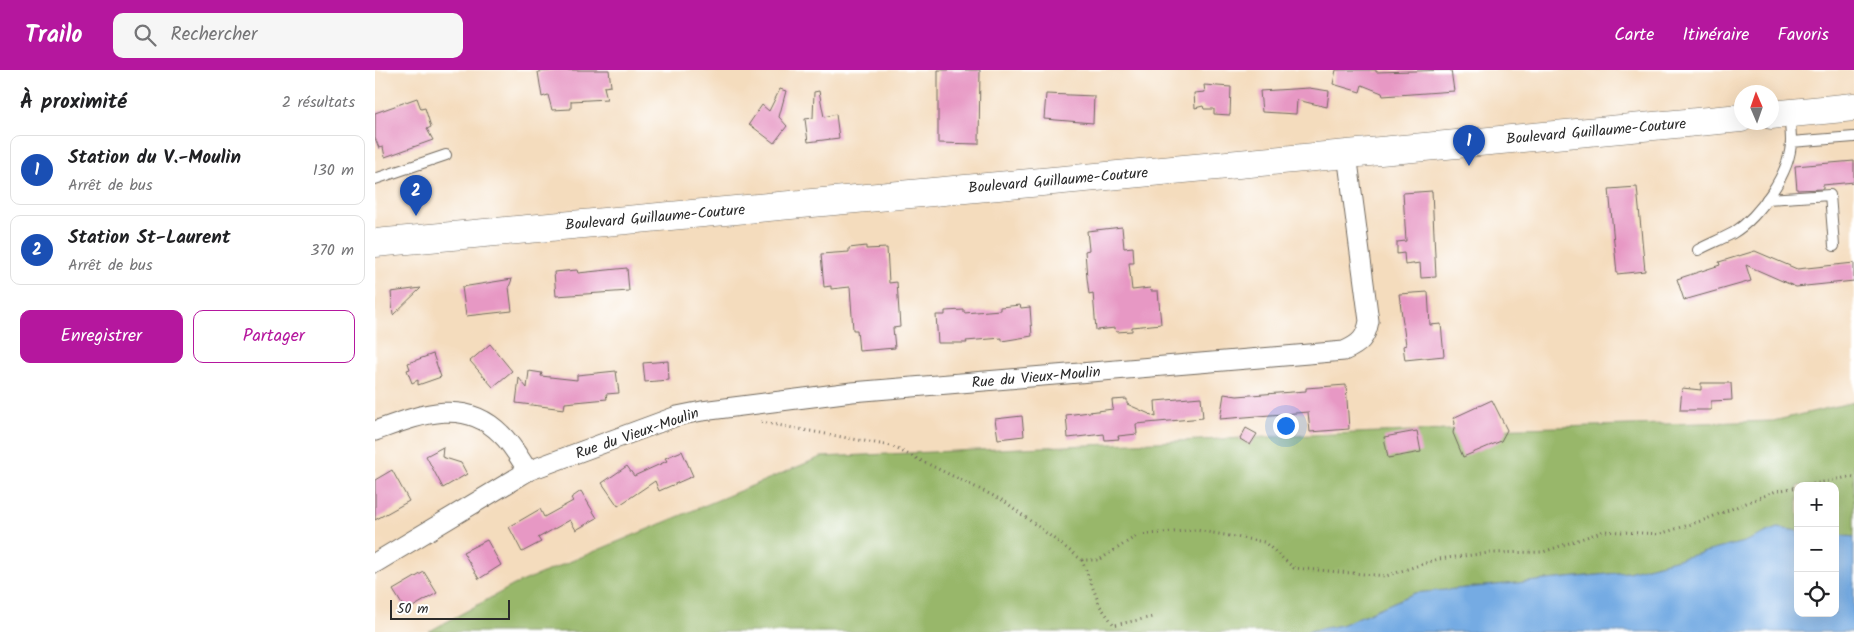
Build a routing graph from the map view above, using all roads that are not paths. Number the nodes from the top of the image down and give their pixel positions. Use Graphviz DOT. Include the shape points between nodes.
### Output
graph roads {
  1 [pos="1854,111"];
  2 [pos="1780,114"];
  3 [pos="1734,119"];
  4 [pos="1854,137"];
  5 [pos="1791,142"];
  6 [pos="1347,154"];
  7 [pos="446,155"];
  8 [pos="375,179"];
  9 [pos="1767,199"];
  10 [pos="375,242"];
  11 [pos="1834,246"];
  12 [pos="1698,250"];
  13 [pos="375,431"];
  14 [pos="528,472"];
  15 [pos="375,563"];
  1 -- 2 [label="main road"];
  2 -- 5 [label="lane"];
  3 -- 6 [label="main road, Boulevard Guillaume-Couture"];
  4 -- 5 [label="lane"];
  5 -- 9 [label="lane" via="1785,168"];
  6 -- 10 [label="main road, Boulevard Guillaume-Couture"];
  6 -- 14 [label="street, Rue du Vieux-Moulin" via="1369,321 1360,342 1344,351 852,392 701,411 677,416"];
  7 -- 8 [label="lane"];
  9 -- 11 [label="lane" via="1830,194"];
  9 -- 12 [label="lane" via="1734,232"];
  13 -- 14 [label="street" via="427,413 464,412 502,434"];
  14 -- 15 [label="street, Rue du Vieux-Moulin"];
}
